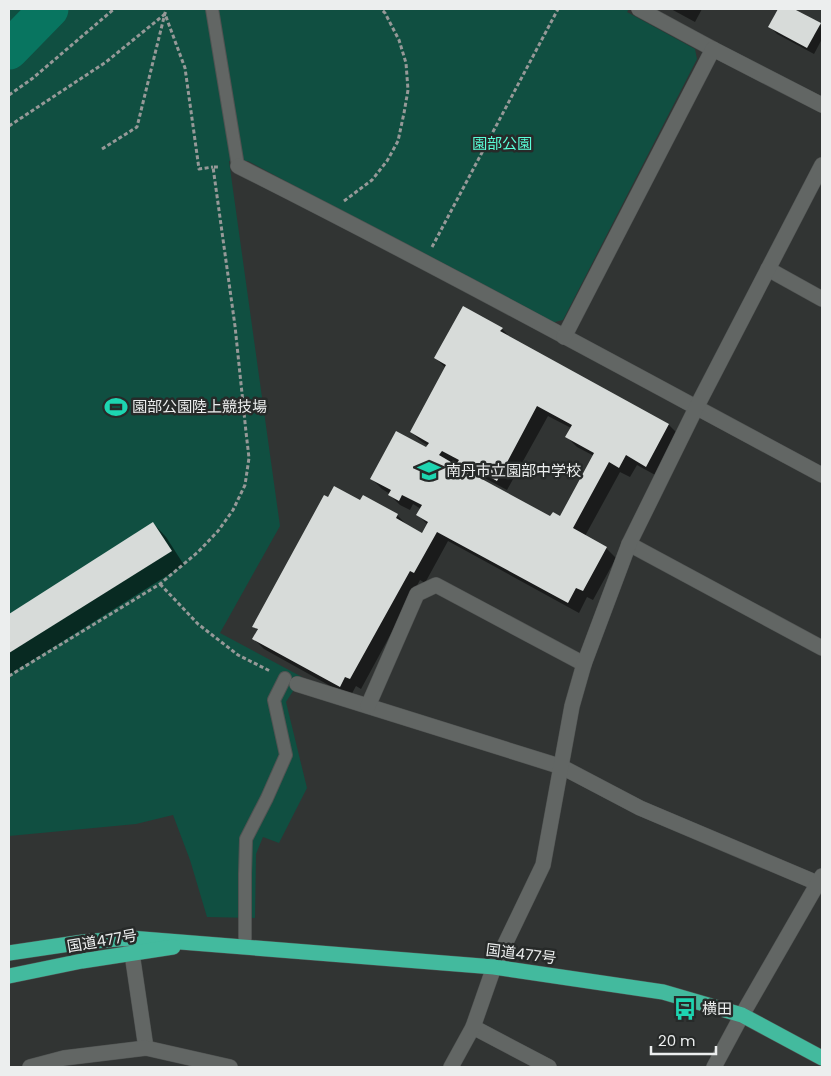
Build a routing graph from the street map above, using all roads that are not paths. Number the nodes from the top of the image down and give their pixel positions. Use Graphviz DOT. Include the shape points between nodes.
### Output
graph roads {
  1 [pos="212,9"];
  2 [pos="640,9"];
  3 [pos="713,49"];
  4 [pos="822,105"];
  5 [pos="822,165"];
  6 [pos="238,166"];
  7 [pos="768,269"];
  8 [pos="822,299"];
  9 [pos="564,337"];
  10 [pos="696,408"];
  11 [pos="822,475"];
  12 [pos="629,544"];
  13 [pos="822,648"];
  14 [pos="584,664"];
  15 [pos="291,681"];
  16 [pos="368,706"];
  17 [pos="562,767"];
  18 [pos="821,882"];
  19 [pos="130,938"];
  20 [pos="201,943"];
  21 [pos="245,947"];
  22 [pos="132,953"];
  23 [pos="9,954"];
  24 [pos="494,967"];
  25 [pos="9,976"];
  26 [pos="742,1015"];
  27 [pos="473,1027"];
  28 [pos="146,1048"];
  29 [pos="822,1058"];
  30 [pos="30,1067"];
  31 [pos="230,1067"];
  32 [pos="451,1067"];
  33 [pos="549,1067"];
  34 [pos="714,1067"];
  1 -- 6 [label="lane"];
  2 -- 3 [label="street"];
  3 -- 4 [label="street"];
  3 -- 9 [label="street"];
  5 -- 7 [label="street"];
  6 -- 9 [label="street"];
  7 -- 8 [label="street"];
  7 -- 10 [label="street"];
  9 -- 10 [label="street"];
  10 -- 11 [label="street"];
  10 -- 12 [label="street"];
  12 -- 13 [label="street"];
  12 -- 14 [label="street"];
  14 -- 16 [label="street" via="436,585 417,594"];
  14 -- 17 [label="street" via="572,706"];
  15 -- 16 [label="street"];
  15 -- 21 [label="lane" via="274,700 286,755 246,840"];
  16 -- 17 [label="street"];
  17 -- 18 [label="street" via="640,808"];
  17 -- 24 [label="street" via="543,865"];
  18 -- 26 [label="street"];
  19 -- 20 [label="highway, 国道477号"];
  19 -- 22 [label="street"];
  19 -- 23 [label="highway, 国道477号"];
  20 -- 21 [label="highway, 国道477号"];
  20 -- 22 [label="highway, 国道477号"];
  21 -- 24 [label="highway, 国道477号"];
  22 -- 25 [label="highway, 国道477号"];
  22 -- 28 [label="street"];
  24 -- 26 [label="highway, 国道477号" via="663,992"];
  24 -- 27 [label="street"];
  26 -- 29 [label="highway, 国道477号"];
  26 -- 34 [label="street"];
  27 -- 32 [label="street"];
  27 -- 33 [label="street"];
  28 -- 30 [label="street" via="64,1058"];
  28 -- 31 [label="street"];
}
